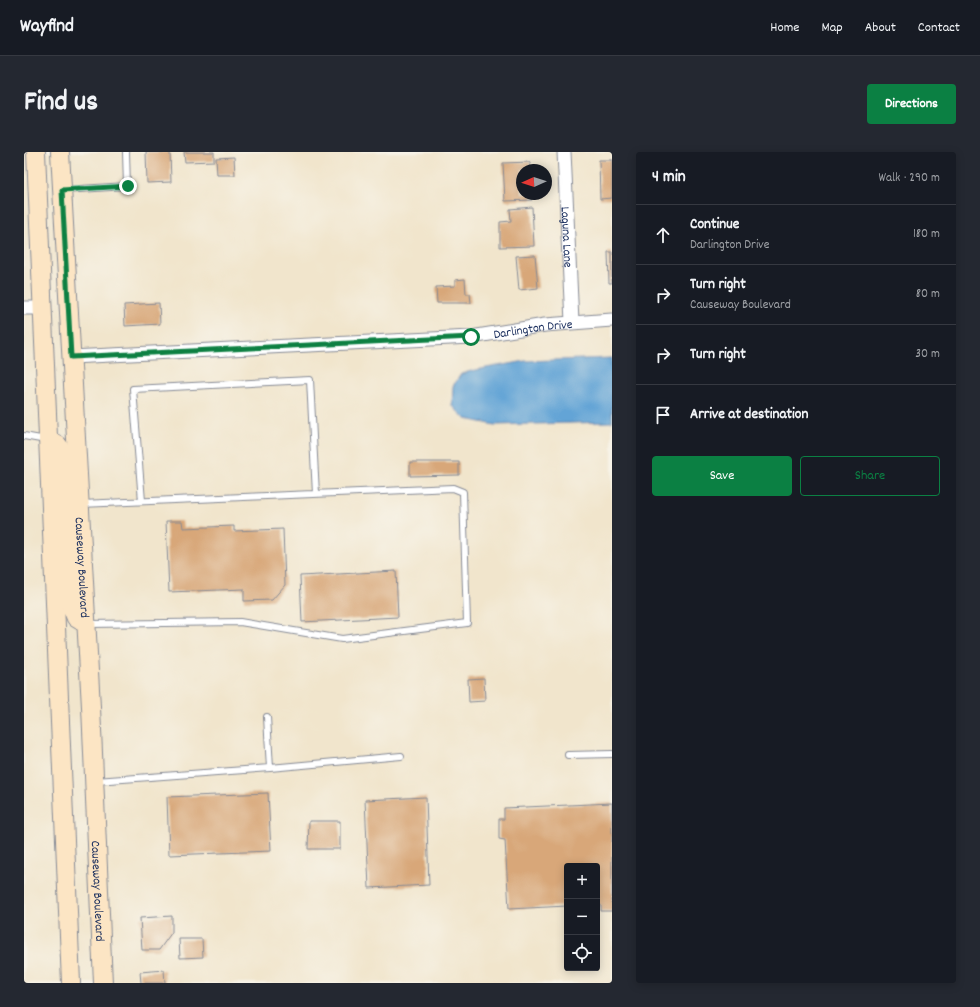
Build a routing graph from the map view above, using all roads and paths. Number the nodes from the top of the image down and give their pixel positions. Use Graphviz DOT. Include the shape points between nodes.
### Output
graph roads {
  1 [pos="36,152"];
  2 [pos="126,152"];
  3 [pos="564,152"];
  4 [pos="60,153"];
  5 [pos="34,175"];
  6 [pos="62,190"];
  7 [pos="24,308"];
  8 [pos="44,308"];
  9 [pos="612,320"];
  10 [pos="572,322"];
  11 [pos="71,357"];
  12 [pos="24,436"];
  13 [pos="48,440"];
  14 [pos="316,494"];
  15 [pos="142,501"];
  16 [pos="79,504"];
  17 [pos="86,624"];
  18 [pos="267,717"];
  19 [pos="612,754"];
  20 [pos="568,755"];
  21 [pos="401,756"];
  22 [pos="270,768"];
  23 [pos="94,781"];
  24 [pos="71,983"];
  25 [pos="103,983"];
  1 -- 5 [label="main road"];
  2 -- 6 [label="lane" via="128,186"];
  3 -- 10 [label="street, Laguna Lane"];
  4 -- 6 [label="main road, Causeway Boulevard"];
  5 -- 8 [label="main road"];
  5 -- 11 [label="main road" via="46,198 50,215 58,327 62,347"];
  6 -- 11 [label="main road, Causeway Boulevard"];
  7 -- 8 [label="street"];
  8 -- 13 [label="main road"];
  9 -- 10 [label="street, Darlington Drive"];
  10 -- 11 [label="street, Darlington Drive" via="471,337"];
  11 -- 16 [label="main road, Causeway Boulevard"];
  12 -- 13 [label="lane"];
  13 -- 17 [label="main road" via="58,445 62,451 72,606 76,618"];
  13 -- 24 [label="main road"];
  14 -- 15 [label="lane"];
  14 -- 15 [label="lane" via="310,380 133,389"];
  14 -- 17 [label="lane" via="453,488 463,492 467,623 342,639 240,622"];
  15 -- 16 [label="lane"];
  16 -- 17 [label="main road, Causeway Boulevard"];
  17 -- 23 [label="main road, Causeway Boulevard"];
  18 -- 22 [label="lane"];
  19 -- 20 [label="lane"];
  21 -- 22 [label="lane"];
  22 -- 23 [label="lane"];
  23 -- 25 [label="main road, Causeway Boulevard"];
}
